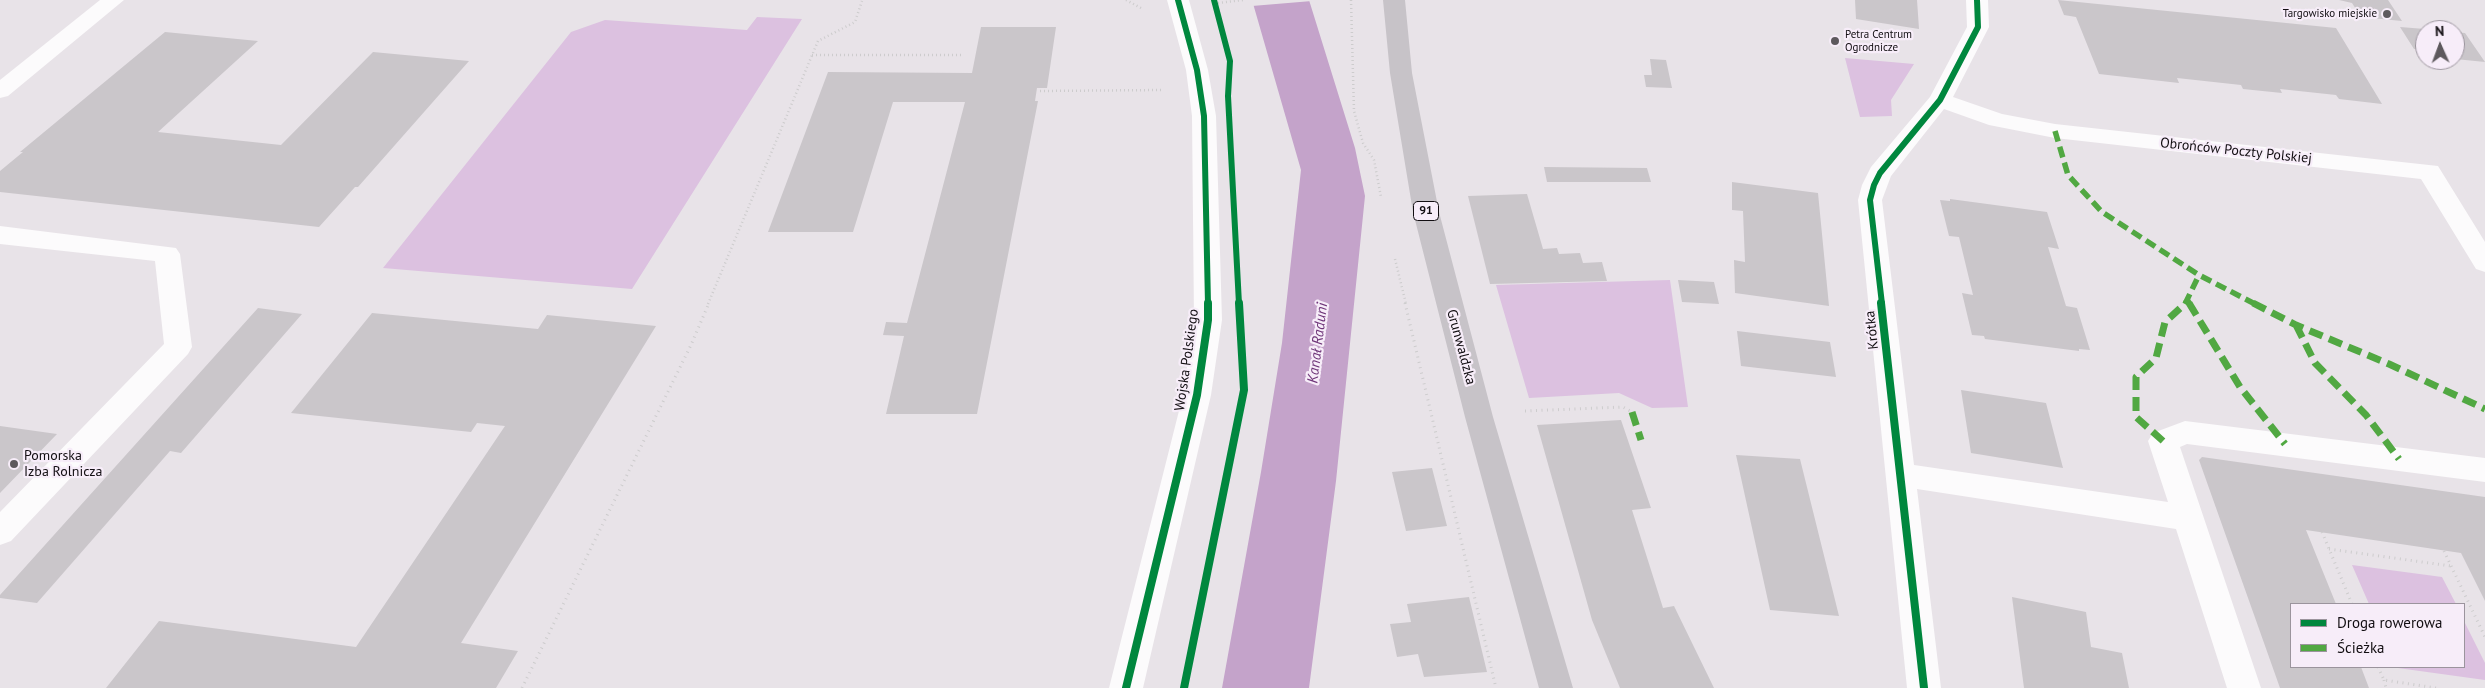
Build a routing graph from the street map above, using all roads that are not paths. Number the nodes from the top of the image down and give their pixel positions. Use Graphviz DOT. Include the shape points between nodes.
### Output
graph roads {
  1 [pos="113,0"];
  2 [pos="1178,0"];
  3 [pos="1394,0"];
  4 [pos="1977,0"];
  5 [pos="0,91"];
  6 [pos="1940,100"];
  7 [pos="0,235"];
  8 [pos="2485,262"];
  9 [pos="2485,470"];
  10 [pos="1901,475"];
  11 [pos="2188,518"];
  12 [pos="0,532"];
  13 [pos="1126,688"];
  14 [pos="1556,688"];
  15 [pos="1924,688"];
  16 [pos="2244,688"];
  1 -- 5 [label="street"];
  2 -- 13 [label="street, Wojska Polskiego" via="1197,70 1204,116 1208,320 1197,395"];
  3 -- 14 [label="main road, Grunwaldzka / 91" via="1401,73 1426,212"];
  4 -- 6 [label="street, Krótka" via="1978,27"];
  6 -- 8 [label="street, Obrońców Poczty Polskiej" via="1997,120 2055,131 2428,172"];
  6 -- 10 [label="street, Krótka" via="1880,173 1870,200"];
  7 -- 12 [label="street" via="167,254 178,347"];
  9 -- 11 [label="street" via="2185,432 2163,441"];
  10 -- 11 [label="street"];
  10 -- 15 [label="street, Krótka"];
  11 -- 16 [label="street"];
}
